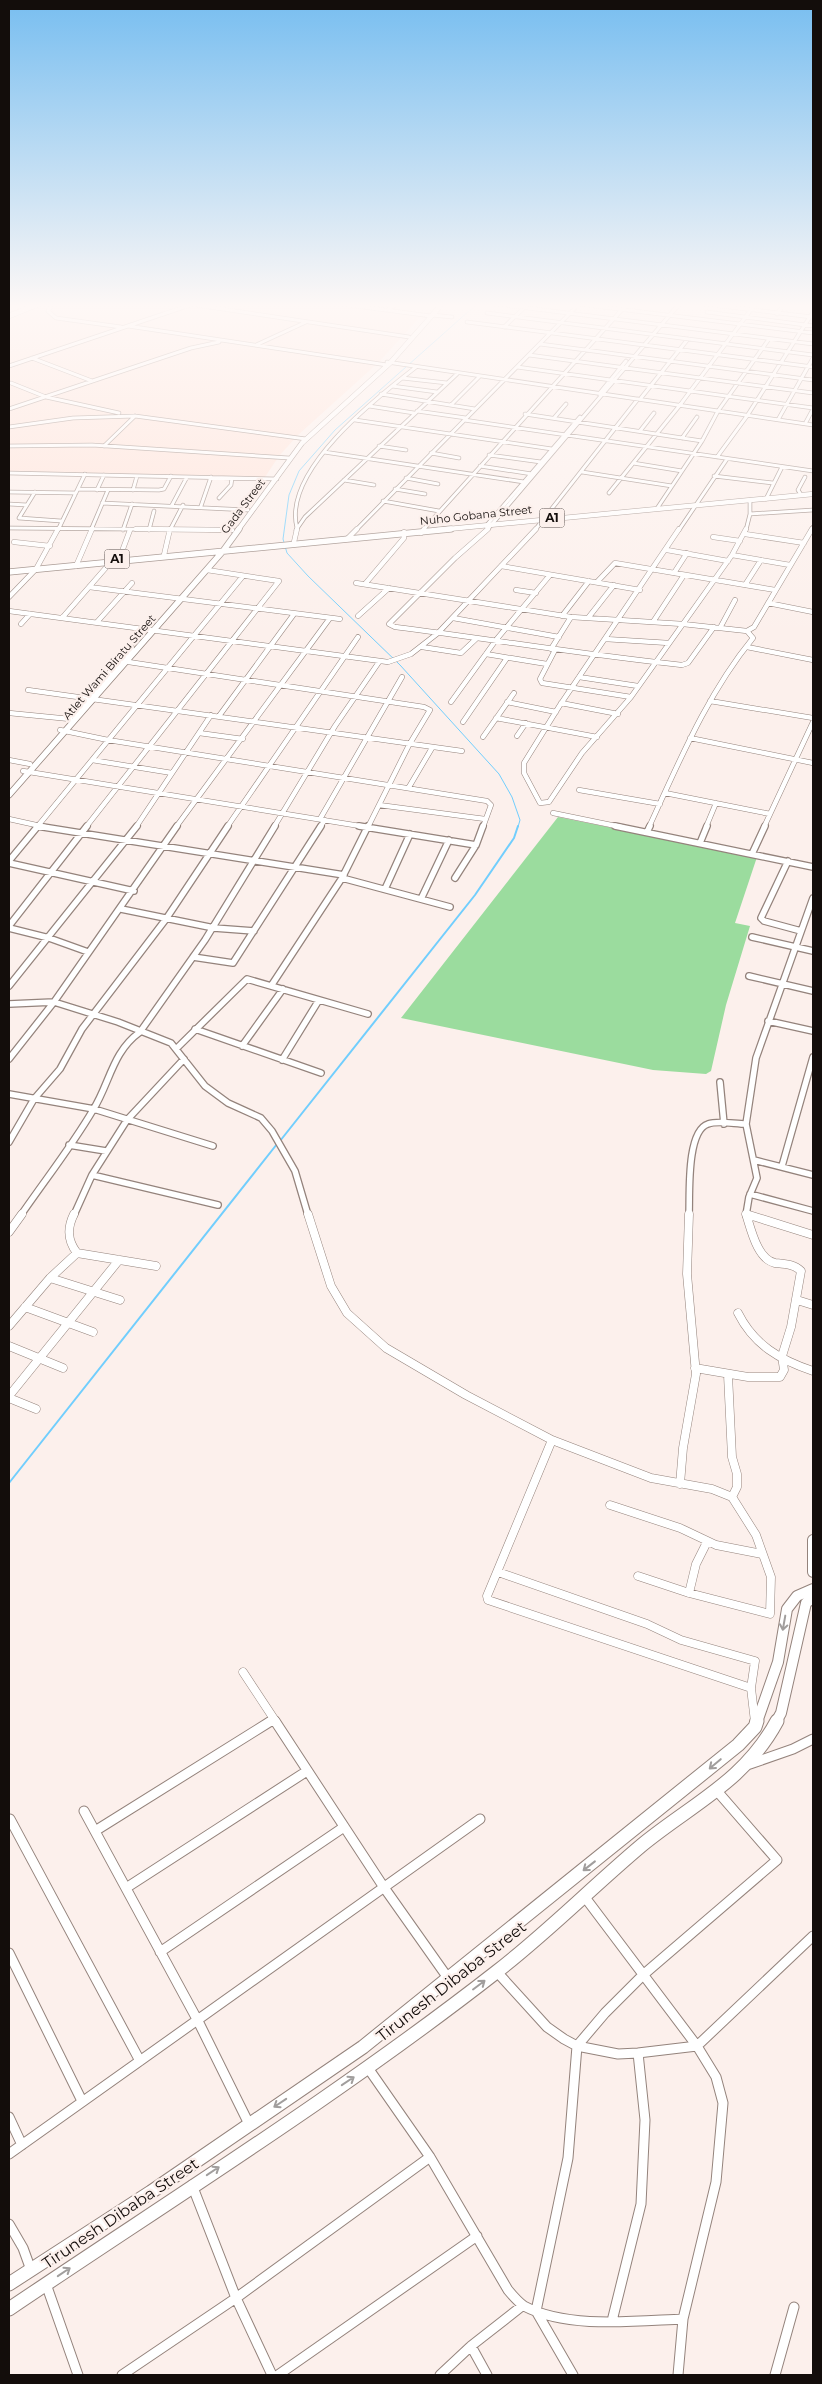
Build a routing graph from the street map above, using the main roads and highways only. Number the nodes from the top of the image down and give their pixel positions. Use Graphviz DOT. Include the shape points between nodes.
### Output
graph roads {
  1 [pos="330,414"];
  2 [pos="274,479"];
  3 [pos="813,493"];
  4 [pos="767,498"];
  5 [pos="698,504"];
  6 [pos="546,519"];
  7 [pos="220,550"];
  8 [pos="118,561"];
  9 [pos="77,564"];
  10 [pos="9,571"];
  11 [pos="178,599"];
  12 [pos="150,630"];
  13 [pos="63,731"];
  14 [pos="26,771"];
  15 [pos="9,786"];
  16 [pos="9,795"];
  17 [pos="813,1540"];
  18 [pos="813,1572"];
  19 [pos="813,1589"];
  20 [pos="813,1598"];
  21 [pos="9,2284"];
  22 [pos="9,2309"];
  1 -- 2 [label="main road" via="303,438"];
  2 -- 7 [label="main road, Gada Street"];
  2 -- 7 [label="main road" via="232,530"];
  3 -- 4 [label="main road, Nuho Gobana Street / A1"];
  3 -- 4 [label="main road, Nuho Gobana Street / A1"];
  4 -- 5 [label="main road, Nuho Gobana Street / A1"];
  4 -- 5 [label="main road, Nuho Gobana Street / A1"];
  5 -- 6 [label="main road, Nuho Gobana Street / A1"];
  5 -- 6 [label="main road, Nuho Gobana Street / A1"];
  6 -- 7 [label="main road, Nuho Gobana Street / A1"];
  7 -- 8 [label="main road, A1"];
  7 -- 8 [label="main road, A1"];
  7 -- 11 [label="main road, Atlet Wami Biratu Street"];
  7 -- 11 [label="main road, Atlet Wami Biratu Street" via="207,570"];
  8 -- 9 [label="main road, A1"];
  8 -- 9 [label="main road, A1"];
  9 -- 10 [label="main road, A1"];
  11 -- 12 [label="main road, Atlet Wami Biratu Street"];
  12 -- 13 [label="main road, Atlet Wami Biratu Street" via="96,698"];
  12 -- 13 [label="main road, Atlet Wami Biratu Street" via="119,661"];
  13 -- 14 [label="main road, Atlet Wami Biratu Street"];
  13 -- 14 [label="main road, Atlet Wami Biratu Street"];
  14 -- 15 [label="main road, Atlet Wami Biratu Street"];
  14 -- 16 [label="main road, Atlet Wami Biratu Street"];
  17 -- 18 [label="main road"];
  19 -- 21 [label="main road, Tirunesh Dibaba Street, one-way" via="797,1596 787,1609 778,1662 755,1727 738,1745 363,2047 151,2192"];
  22 -- 20 [label="main road, Tirunesh Dibaba Street, one-way" via="368,2068 497,1972 644,1844 717,1791 764,1745 781,1713 806,1603"];
}
